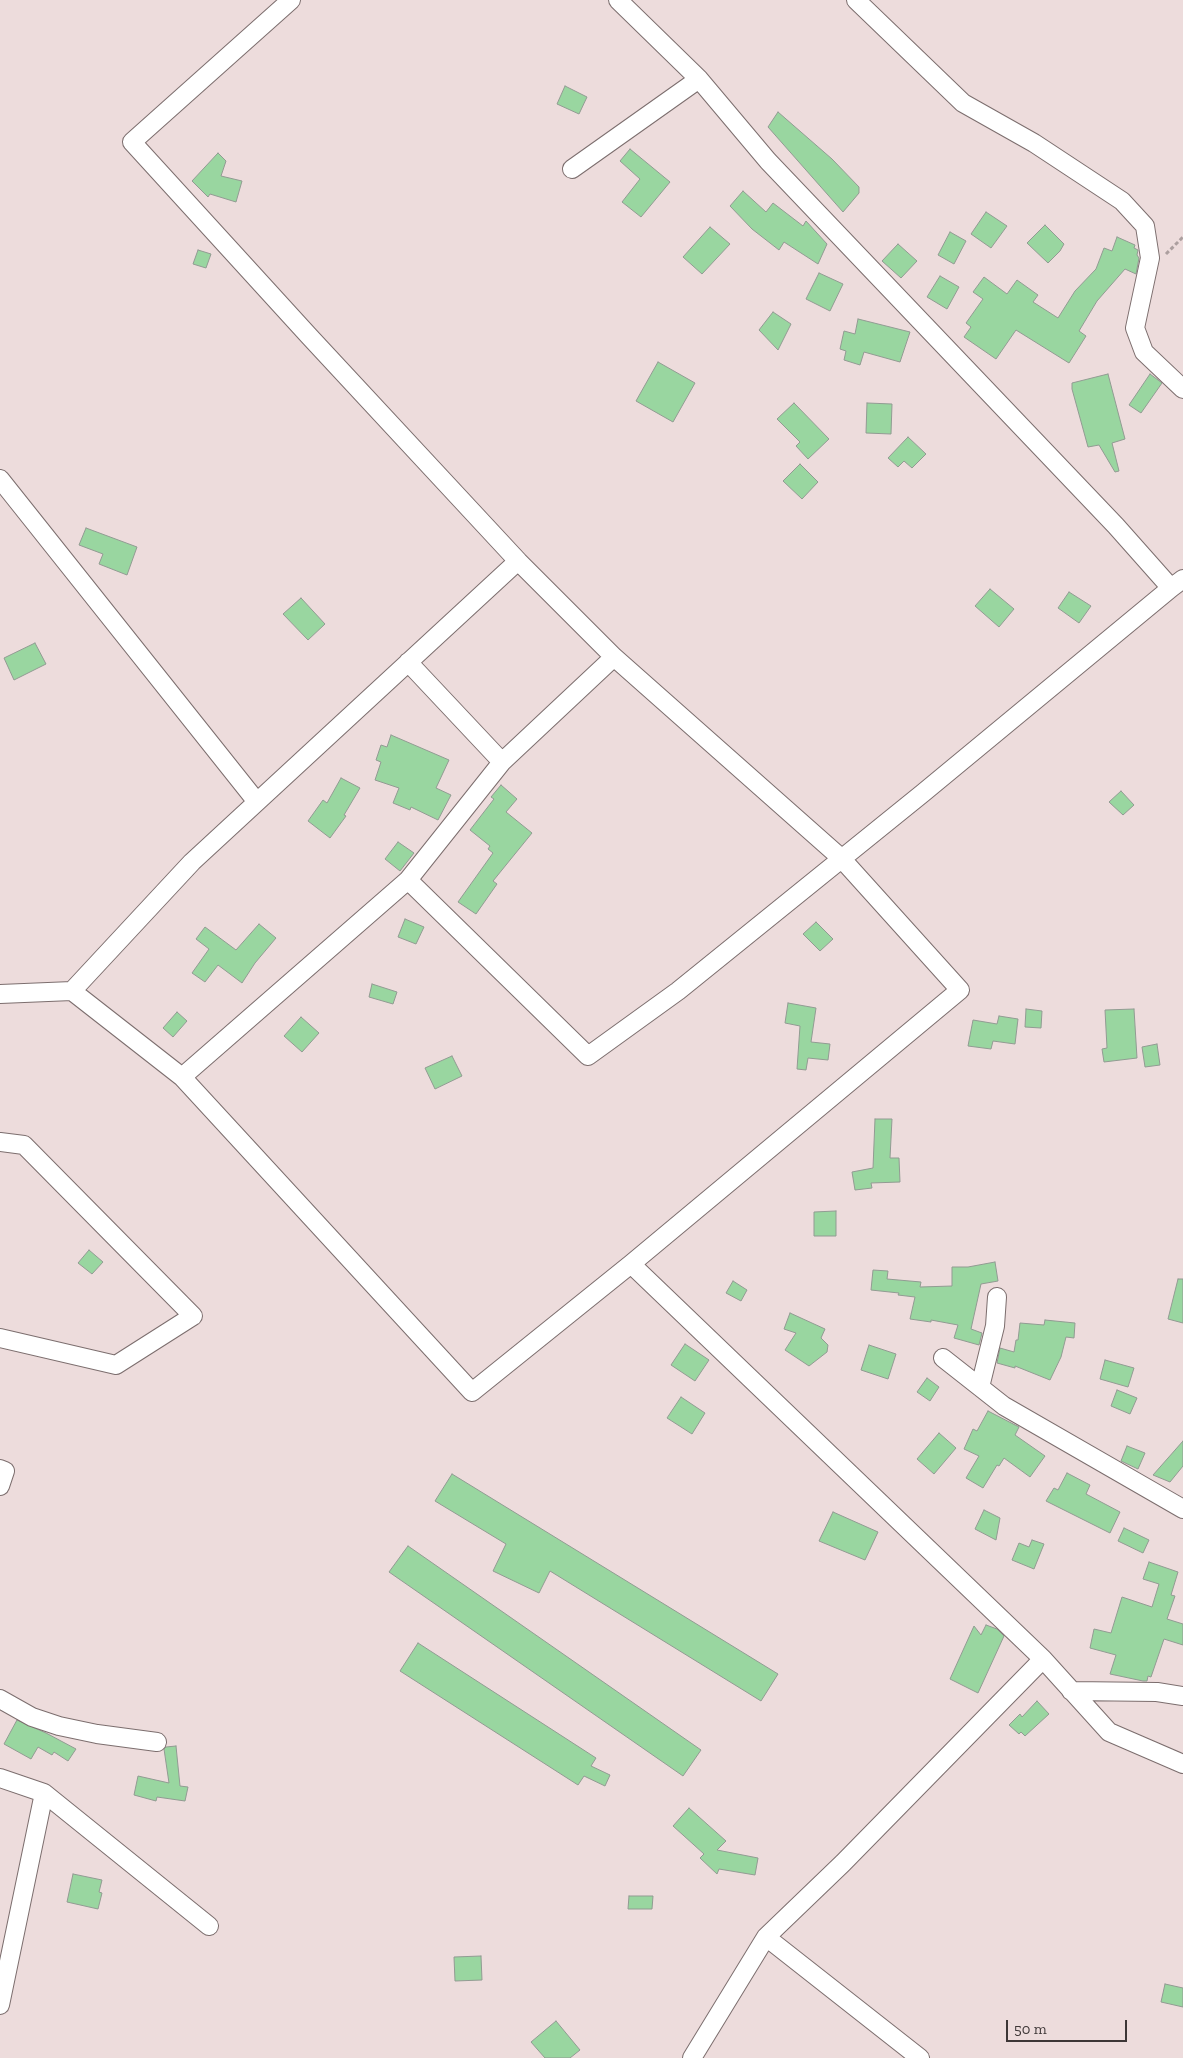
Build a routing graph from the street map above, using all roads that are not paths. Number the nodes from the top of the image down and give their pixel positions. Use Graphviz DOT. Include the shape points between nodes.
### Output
graph roads {
  1 [pos="290,0"];
  2 [pos="618,0"];
  3 [pos="856,0"];
  4 [pos="699,79"];
  5 [pos="572,169"];
  6 [pos="1183,389"];
  7 [pos="0,479"];
  8 [pos="518,561"];
  9 [pos="1177,584"];
  10 [pos="614,657"];
  11 [pos="408,662"];
  12 [pos="502,762"];
  13 [pos="257,802"];
  14 [pos="841,858"];
  15 [pos="408,880"];
  16 [pos="72,992"];
  17 [pos="0,994"];
  18 [pos="182,1077"];
  19 [pos="0,1142"];
  20 [pos="631,1264"];
  21 [pos="997,1297"];
  22 [pos="0,1338"];
  23 [pos="943,1358"];
  24 [pos="980,1387"];
  25 [pos="0,1469"];
  26 [pos="0,1486"];
  27 [pos="1183,1509"];
  28 [pos="1043,1659"];
  29 [pos="1071,1691"];
  30 [pos="1183,1696"];
  31 [pos="0,1699"];
  32 [pos="157,1742"];
  33 [pos="1183,1764"];
  34 [pos="0,1778"];
  35 [pos="44,1793"];
  36 [pos="209,1926"];
  37 [pos="766,1937"];
  38 [pos="0,2005"];
  39 [pos="692,2058"];
  40 [pos="920,2058"];
  1 -- 8 [label="street" via="132,142"];
  2 -- 4 [label="street"];
  3 -- 6 [label="street" via="963,103 1034,143 1114,196 1145,226 1150,258 1135,328 1144,352"];
  4 -- 5 [label="street"];
  4 -- 9 [label="street" via="768,161 1116,526"];
  7 -- 13 [label="street"];
  8 -- 10 [label="street"];
  8 -- 11 [label="street"];
  9 -- 14 [label="street"];
  10 -- 12 [label="street"];
  10 -- 14 [label="street"];
  11 -- 12 [label="street"];
  11 -- 13 [label="street"];
  12 -- 15 [label="street"];
  13 -- 16 [label="street" via="192,862"];
  14 -- 15 [label="street" via="678,991 588,1056"];
  14 -- 20 [label="street" via="960,990"];
  15 -- 18 [label="street"];
  16 -- 17 [label="street"];
  16 -- 18 [label="street"];
  18 -- 20 [label="street" via="472,1392"];
  19 -- 22 [label="street" via="24,1145 193,1316 116,1365"];
  20 -- 28 [label="street"];
  21 -- 24 [label="street" via="995,1326"];
  23 -- 24 [label="street"];
  24 -- 27 [label="street" via="1004,1406"];
  25 -- 26 [label="street" via="5,1471"];
  28 -- 29 [label="street"];
  28 -- 37 [label="street"];
  29 -- 30 [label="street" via="1157,1692"];
  29 -- 33 [label="street" via="1109,1732"];
  31 -- 32 [label="street" via="32,1717 59,1726"];
  34 -- 35 [label="street"];
  35 -- 36 [label="street"];
  35 -- 38 [label="street"];
  37 -- 39 [label="street"];
  37 -- 40 [label="street"];
}
